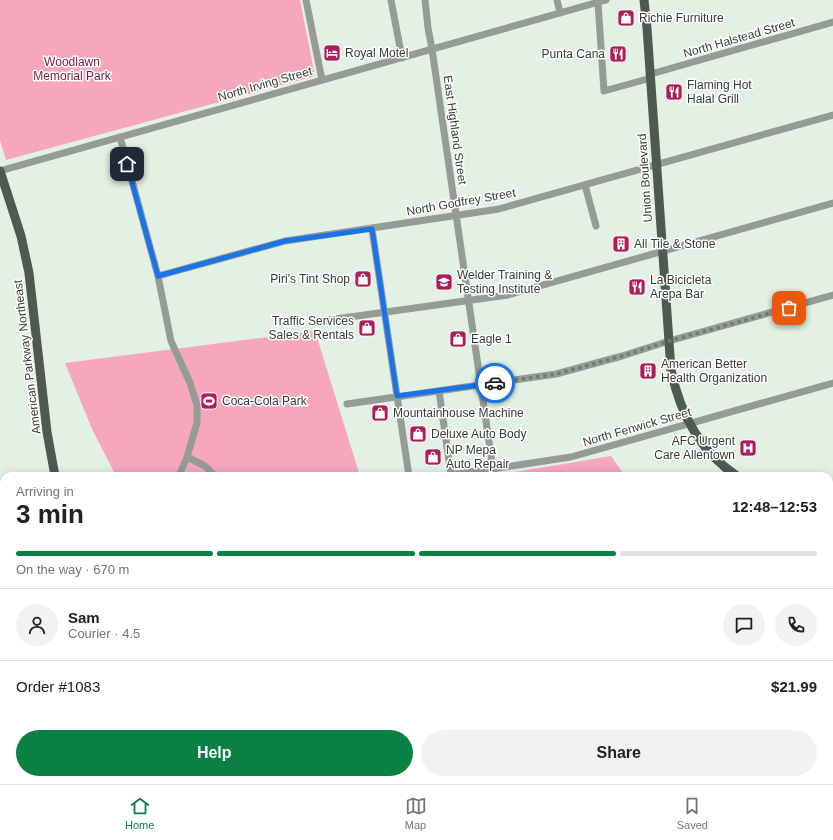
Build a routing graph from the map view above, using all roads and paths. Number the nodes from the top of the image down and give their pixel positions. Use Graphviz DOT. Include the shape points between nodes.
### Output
graph roads {
  1 [pos="306,0"];
  2 [pos="391,0"];
  3 [pos="425,0"];
  4 [pos="557,0"];
  5 [pos="606,0"];
  6 [pos="638,0"];
  7 [pos="644,0"];
  8 [pos="598,2"];
  9 [pos="560,13"];
  10 [pos="646,13"];
  11 [pos="833,22"];
  12 [pos="432,49"];
  13 [pos="402,58"];
  14 [pos="651,76"];
  15 [pos="322,80"];
  16 [pos="833,115"];
  17 [pos="120,137"];
  18 [pos="657,165"];
  19 [pos="0,171"];
  20 [pos="585,185"];
  21 [pos="833,203"];
  22 [pos="456,216"];
  23 [pos="596,226"];
  24 [pos="372,229"];
  25 [pos="662,251"];
  26 [pos="158,276"];
  27 [pos="833,296"];
  28 [pos="468,300"];
  29 [pos="384,312"];
  30 [pos="314,322"];
  31 [pos="669,341"];
  32 [pos="833,383"];
  33 [pos="480,385"];
  34 [pos="438,390"];
  35 [pos="397,396"];
  36 [pos="347,404"];
  37 [pos="689,424"];
  38 [pos="187,456"];
  39 [pos="54,472"];
  40 [pos="181,472"];
  41 [pos="212,472"];
  42 [pos="408,472"];
  43 [pos="448,472"];
  44 [pos="493,472"];
  45 [pos="732,472"];
  1 -- 15 [label="street"];
  2 -- 13 [label="street"];
  3 -- 12 [label="street, East Highland Street"];
  4 -- 9 [label="street"];
  5 -- 8 [label="street, North Irving Street"];
  6 -- 10 [label="street"];
  7 -- 10 [label="main road, Union Boulevard"];
  8 -- 9 [label="street, North Irving Street"];
  8 -- 14 [label="street, North Halstead Street" via="604,91"];
  9 -- 12 [label="street, North Irving Street"];
  10 -- 14 [label="main road, Union Boulevard"];
  11 -- 14 [label="street, North Halstead Street"];
  12 -- 13 [label="street, North Irving Street"];
  12 -- 22 [label="street, East Highland Street"];
  13 -- 15 [label="street, North Irving Street"];
  14 -- 18 [label="main road, Union Boulevard"];
  15 -- 17 [label="street, North Irving Street"];
  16 -- 18 [label="street, North Godfrey Street"];
  17 -- 19 [label="street, North Irving Street"];
  17 -- 26 [label="street"];
  18 -- 20 [label="street, North Godfrey Street"];
  18 -- 25 [label="main road, Union Boulevard"];
  19 -- 39 [label="main road, American Parkway Northeast" via="21,236 29,273 47,432"];
  20 -- 22 [label="street, North Godfrey Street" via="499,209"];
  20 -- 23 [label="street"];
  21 -- 25 [label="street"];
  22 -- 24 [label="street, North Godfrey Street"];
  22 -- 28 [label="street, East Highland Street"];
  24 -- 26 [label="street, North Godfrey Street" via="285,241"];
  24 -- 29 [label="street"];
  25 -- 28 [label="street" via="508,295"];
  25 -- 31 [label="main road, Union Boulevard"];
  26 -- 38 [label="street" via="171,341 197,405 197,422"];
  27 -- 31 [label="street"];
  28 -- 29 [label="street"];
  28 -- 33 [label="street, East Highland Street"];
  29 -- 30 [label="street"];
  29 -- 35 [label="street"];
  31 -- 33 [label="street" via="556,374"];
  31 -- 37 [label="main road, Union Boulevard" via="674,386"];
  32 -- 37 [label="street, North Fenwick Street"];
  33 -- 34 [label="street"];
  33 -- 44 [label="street, East Highland Street"];
  34 -- 35 [label="street"];
  34 -- 43 [label="street"];
  35 -- 36 [label="street"];
  35 -- 42 [label="street"];
  37 -- 44 [label="street, North Fenwick Street" via="571,457"];
  37 -- 45 [label="main road, Union Boulevard" via="710,452"];
  38 -- 40 [label="street"];
  38 -- 41 [label="street"];
}
